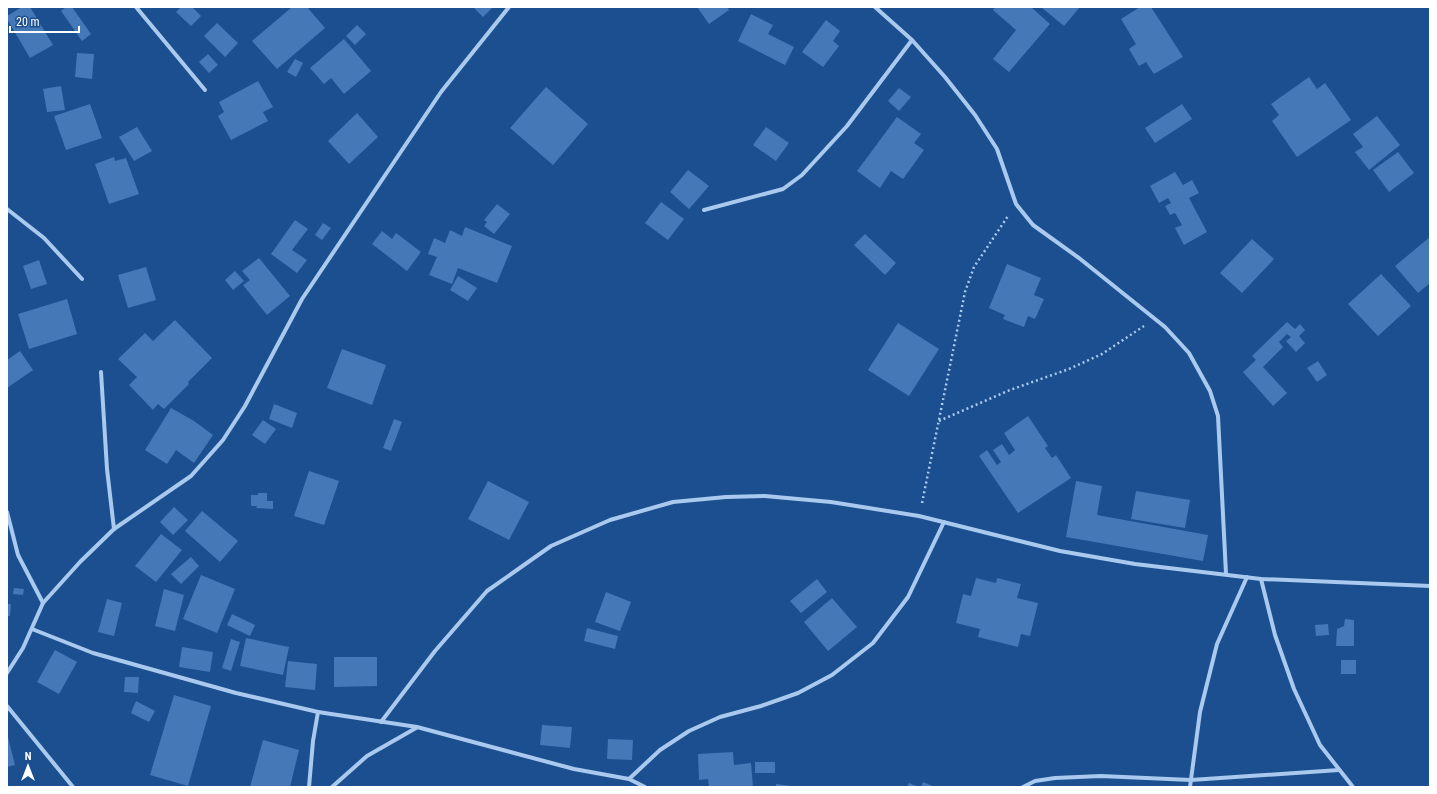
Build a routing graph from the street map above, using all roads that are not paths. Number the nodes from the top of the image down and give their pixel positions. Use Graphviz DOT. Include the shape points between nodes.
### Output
graph roads {
  1 [pos="136,7"];
  2 [pos="509,7"];
  3 [pos="875,7"];
  4 [pos="912,40"];
  5 [pos="205,90"];
  6 [pos="7,210"];
  7 [pos="704,210"];
  8 [pos="82,279"];
  9 [pos="101,372"];
  10 [pos="7,512"];
  11 [pos="944,522"];
  12 [pos="114,529"];
  13 [pos="1226,574"];
  14 [pos="1247,577"];
  15 [pos="1261,579"];
  16 [pos="1430,586"];
  17 [pos="43,603"];
  18 [pos="32,629"];
  19 [pos="7,673"];
  20 [pos="7,706"];
  21 [pos="318,712"];
  22 [pos="381,722"];
  23 [pos="417,728"];
  24 [pos="1339,770"];
  25 [pos="629,779"];
  26 [pos="1191,780"];
  27 [pos="74,787"];
  28 [pos="309,787"];
  29 [pos="332,787"];
  30 [pos="645,787"];
  31 [pos="1023,787"];
  32 [pos="1190,787"];
  33 [pos="1353,787"];
  1 -- 5 [label="street"];
  2 -- 12 [label="street" via="441,92 302,299 245,406 223,440 191,476"];
  3 -- 4 [label="street"];
  4 -- 7 [label="street" via="847,126 802,175 783,189"];
  4 -- 13 [label="street" via="950,82 975,115 997,149 1016,204 1033,225 1155,318 1189,353 1210,391 1218,416"];
  6 -- 8 [label="street" via="44,238"];
  9 -- 12 [label="street"];
  10 -- 17 [label="street" via="18,555"];
  11 -- 13 [label="street" via="1060,551 1135,564"];
  11 -- 22 [label="street" via="831,502 765,496 673,502 610,520 551,546 487,591 435,650"];
  11 -- 25 [label="street" via="908,597 873,643 832,675 798,693 720,717 690,730 660,750"];
  12 -- 17 [label="street"];
  13 -- 14 [label="street"];
  14 -- 15 [label="street"];
  14 -- 26 [label="street" via="1217,644 1200,712"];
  15 -- 16 [label="street"];
  15 -- 24 [label="street" via="1275,635 1294,689 1320,745"];
  17 -- 18 [label="street"];
  18 -- 19 [label="street"];
  18 -- 21 [label="street" via="93,653 236,693"];
  20 -- 27 [label="street"];
  21 -- 22 [label="street"];
  21 -- 28 [label="street"];
  22 -- 23 [label="street"];
  23 -- 25 [label="street" via="574,769"];
  23 -- 29 [label="street" via="367,756"];
  24 -- 26 [label="street"];
  24 -- 33 [label="street"];
  25 -- 30 [label="street"];
  26 -- 31 [label="street" via="1101,776 1055,778 1035,781"];
  26 -- 32 [label="street"];
}
